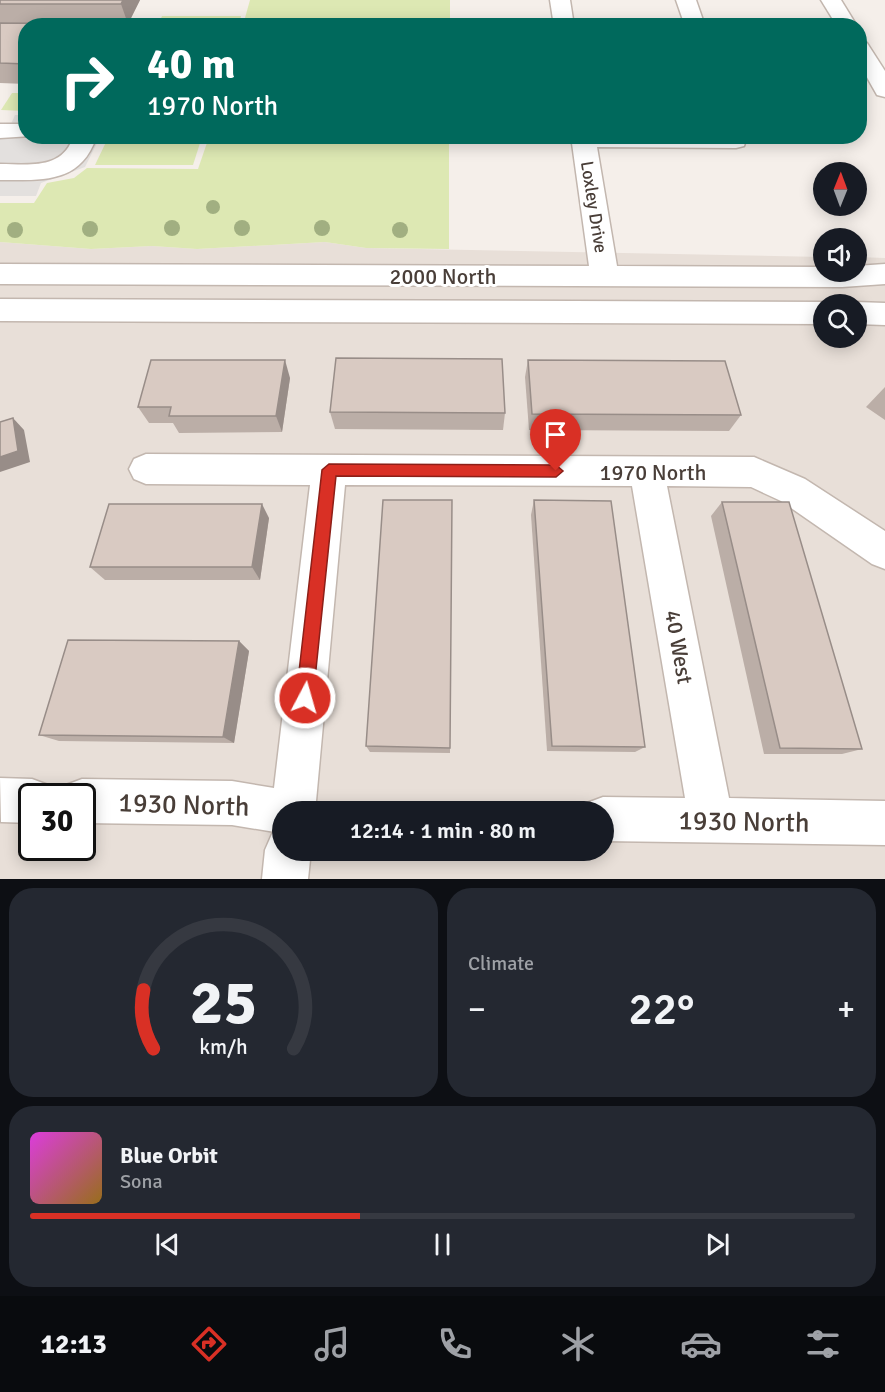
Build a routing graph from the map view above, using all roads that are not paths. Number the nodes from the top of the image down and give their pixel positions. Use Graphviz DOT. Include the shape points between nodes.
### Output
graph roads {
  1 [pos="560,0"];
  2 [pos="686,0"];
  3 [pos="831,0"];
  4 [pos="563,18"];
  5 [pos="692,18"];
  6 [pos="842,18"];
  7 [pos="867,59"];
  8 [pos="885,90"];
  9 [pos="0,131"];
  10 [pos="18,131"];
  11 [pos="82,144"];
  12 [pos="585,144"];
  13 [pos="0,172"];
  14 [pos="0,274"];
  15 [pos="885,274"];
  16 [pos="605,277"];
  17 [pos="0,310"];
  18 [pos="813,312"];
  19 [pos="867,313"];
  20 [pos="885,314"];
  21 [pos="146,469"];
  22 [pos="329,470"];
  23 [pos="647,472"];
  24 [pos="885,552"];
  25 [pos="96,801"];
  26 [pos="294,801"];
  27 [pos="272,810"];
  28 [pos="614,819"];
  29 [pos="711,822"];
  30 [pos="885,823"];
  31 [pos="287,861"];
  32 [pos="285,879"];
  1 -- 4 [label="street"];
  2 -- 5 [label="street"];
  3 -- 6 [label="street"];
  7 -- 8 [label="street"];
  9 -- 10 [label="street"];
  11 -- 13 [label="street" via="80,154 66,166"];
  12 -- 16 [label="street, Loxley Drive"];
  14 -- 16 [label="street, 2000 North"];
  15 -- 16 [label="street, 2000 North" via="842,278"];
  17 -- 18 [label="street, 2000 North"];
  19 -- 20 [label="street"];
  21 -- 22 [label="street, 1970 North"];
  22 -- 23 [label="street, 1970 North"];
  22 -- 26 [label="street"];
  23 -- 24 [label="street, 1970 North" via="754,472 793,490"];
  23 -- 29 [label="street, 40 West"];
  25 -- 27 [label="street, 1930 North" via="232,803"];
  28 -- 29 [label="street, 1930 North"];
  29 -- 30 [label="street, 1930 North"];
  31 -- 32 [label="street"];
}
